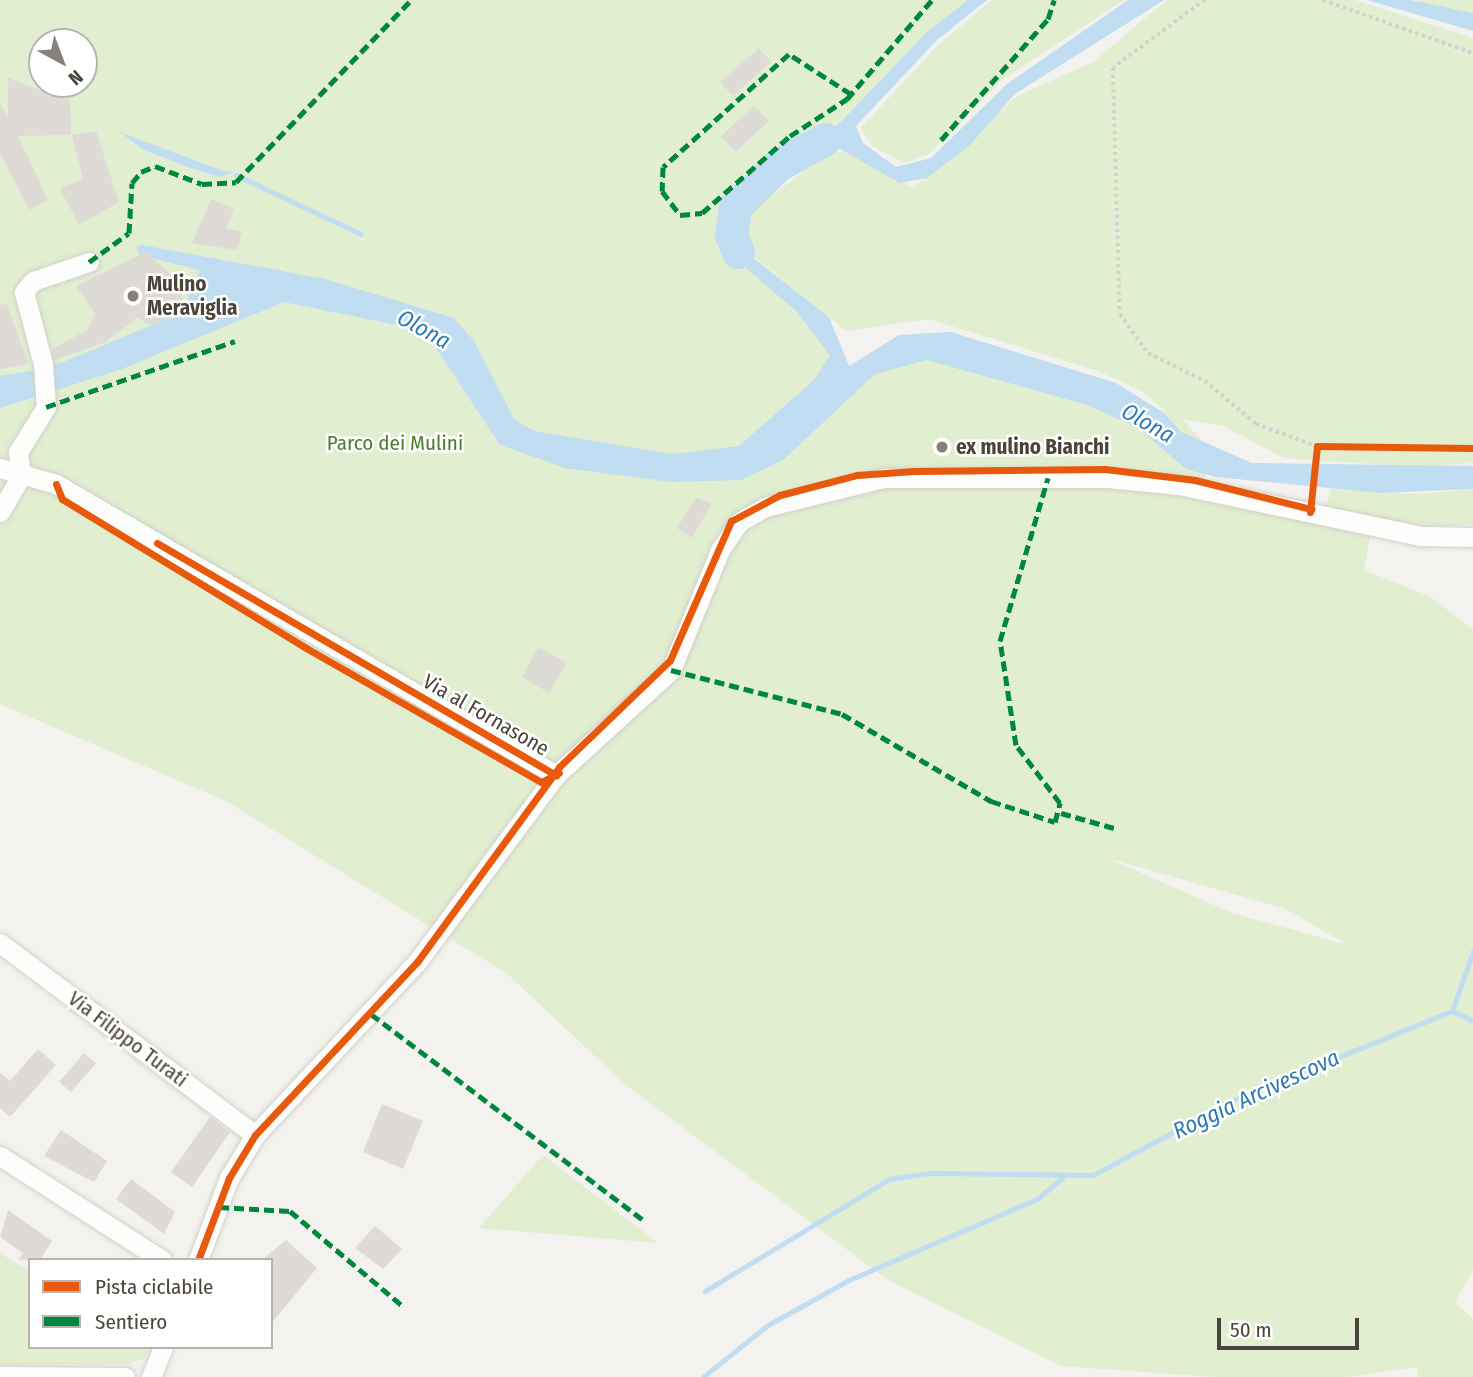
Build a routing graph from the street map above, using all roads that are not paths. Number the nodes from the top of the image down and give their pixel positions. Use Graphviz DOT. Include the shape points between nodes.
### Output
graph roads {
  1 [pos="89,262"];
  2 [pos="0,468"];
  3 [pos="22,476"];
  4 [pos="0,512"];
  5 [pos="1473,537"];
  6 [pos="556,775"];
  7 [pos="0,943"];
  8 [pos="255,1135"];
  9 [pos="0,1156"];
  10 [pos="159,1258"];
  11 [pos="199,1258"];
  12 [pos="162,1349"];
  13 [pos="0,1377"];
  14 [pos="125,1377"];
  15 [pos="151,1377"];
  1 -- 3 [label="street" via="33,281 24,292 43,364 46,407 18,452"];
  2 -- 3 [label="street, Via al Fornasone"];
  3 -- 4 [label="street"];
  3 -- 6 [label="street, Via al Fornasone" via="56,484"];
  5 -- 6 [label="street" via="1422,536 1108,478 884,478 765,507 738,522 720,550 671,670"];
  6 -- 8 [label="street, Via al Fornasone" via="417,962"];
  7 -- 8 [label="street, Via Filippo Turati"];
  8 -- 11 [label="street, Via al Fornasone" via="229,1178"];
  9 -- 10 [label="street"];
  12 -- 15 [label="street"];
  13 -- 14 [label="street"];
}
